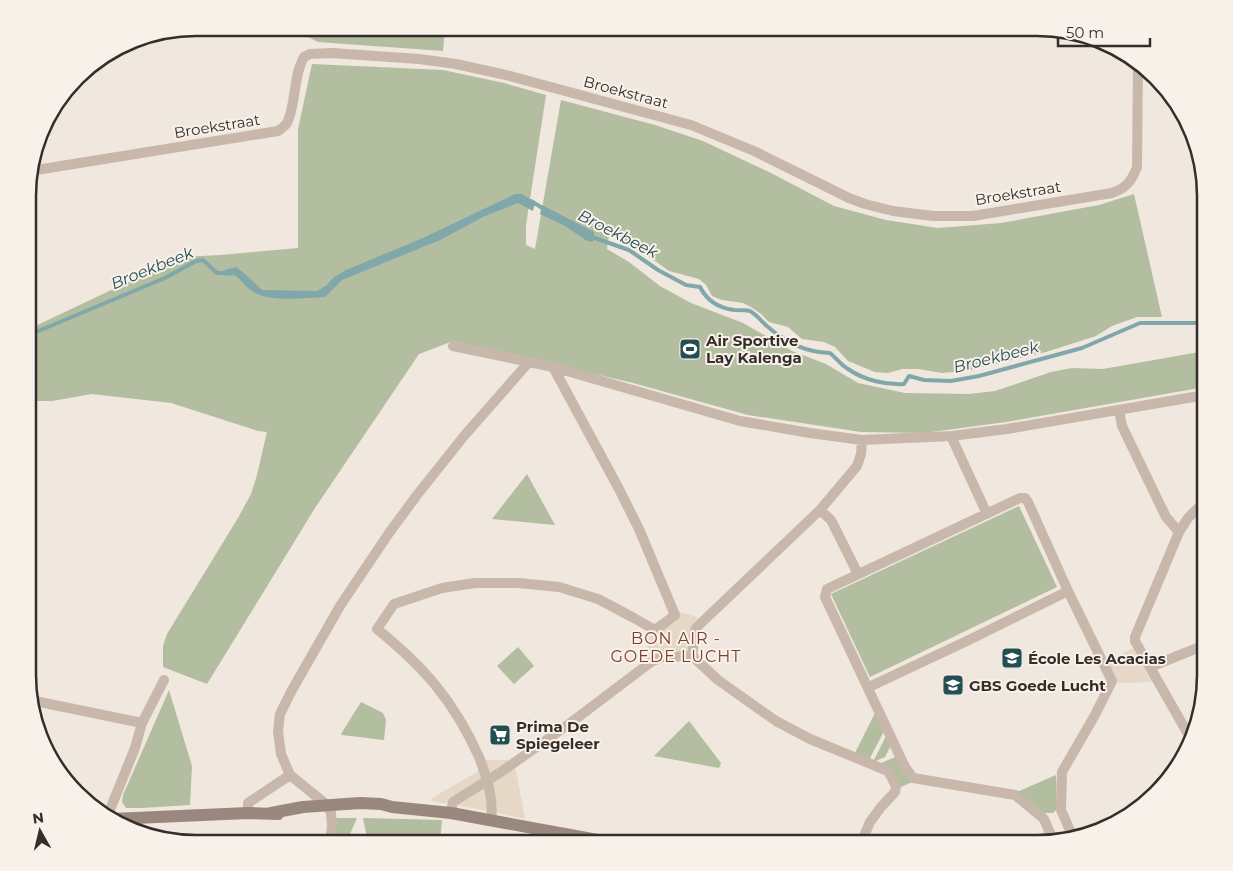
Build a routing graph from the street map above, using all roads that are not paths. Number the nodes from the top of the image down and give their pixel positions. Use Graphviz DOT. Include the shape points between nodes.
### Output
graph roads {
  1 [pos="1138,72"];
  2 [pos="39,169"];
  3 [pos="453,346"];
  4 [pos="529,362"];
  5 [pos="553,367"];
  6 [pos="1196,397"];
  7 [pos="1119,410"];
  8 [pos="951,436"];
  9 [pos="862,440"];
  10 [pos="820,510"];
  11 [pos="1196,510"];
  12 [pos="987,514"];
  13 [pos="1179,532"];
  14 [pos="858,574"];
  15 [pos="1068,591"];
  16 [pos="1196,648"];
  17 [pos="694,658"];
  18 [pos="1150,667"];
  19 [pos="164,680"];
  20 [pos="868,687"];
  21 [pos="39,702"];
  22 [pos="142,722"];
  23 [pos="1186,731"];
  24 [pos="290,775"];
  25 [pos="488,779"];
  26 [pos="110,809"];
  27 [pos="329,809"];
  28 [pos="248,813"];
  29 [pos="450,813"];
  30 [pos="128,819"];
  31 [pos="491,821"];
  32 [pos="1070,831"];
  33 [pos="331,834"];
  34 [pos="566,834"];
  35 [pos="1050,834"];
  36 [pos="865,835"];
  1 -- 2 [label="street, Broekstraat" via="1136,166 1131,181 1121,190 973,216 933,216 865,204 691,125 506,75 438,61 332,53 304,57 288,121 278,130"];
  3 -- 4 [label="street"];
  4 -- 5 [label="street"];
  4 -- 24 [label="street" via="417,495 356,581 306,665 280,714 281,754"];
  5 -- 9 [label="street" via="740,421"];
  5 -- 25 [label="street" via="619,489 675,615 657,629 598,600 559,587 518,582 442,588 394,604 377,629 431,679 454,709"];
  6 -- 7 [label="street"];
  7 -- 8 [label="street"];
  7 -- 13 [label="street" via="1122,426 1166,517"];
  8 -- 9 [label="street"];
  8 -- 12 [label="street"];
  9 -- 10 [label="street" via="862,454 856,466"];
  10 -- 14 [label="street" via="831,520"];
  10 -- 17 [label="street" via="695,630"];
  11 -- 13 [label="street"];
  12 -- 14 [label="street"];
  12 -- 15 [label="street" via="1025,498"];
  13 -- 18 [label="street" via="1135,637"];
  14 -- 20 [label="street" via="828,589 825,597"];
  15 -- 20 [label="street"];
  15 -- 32 [label="street" via="1112,681 1062,772 1061,810"];
  16 -- 18 [label="street"];
  17 -- 25 [label="street" via="662,657 651,662 562,729"];
  17 -- 36 [label="street" via="718,680 776,721 888,772 896,792 881,807"];
  18 -- 23 [label="street"];
  19 -- 22 [label="street"];
  20 -- 35 [label="street" via="913,778 1015,795 1044,818"];
  21 -- 22 [label="street"];
  22 -- 26 [label="street"];
  24 -- 27 [label="street"];
  24 -- 28 [label="street" via="248,802"];
  25 -- 29 [label="street" via="453,802"];
  25 -- 31 [label="street"];
  27 -- 28 [label="main road" via="304,816"];
  27 -- 29 [label="main road" via="382,810 392,807"];
  27 -- 33 [label="street"];
  28 -- 30 [label="main road"];
  29 -- 31 [label="main road"];
  31 -- 34 [label="main road"];
}
